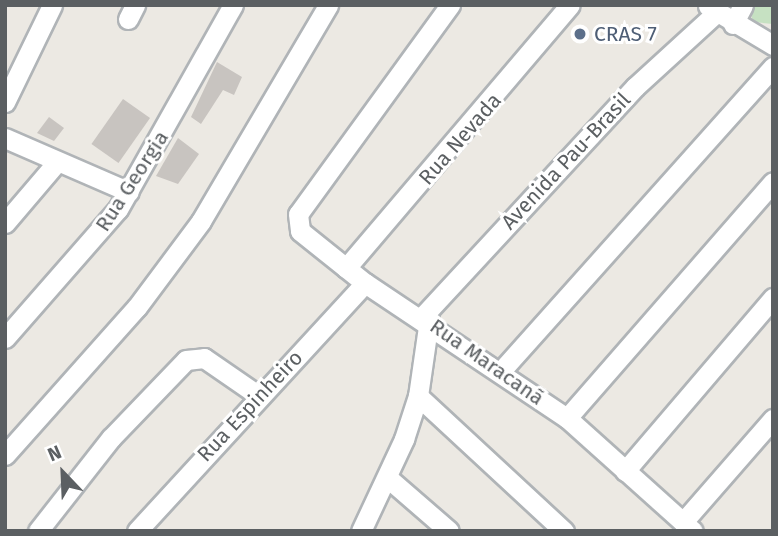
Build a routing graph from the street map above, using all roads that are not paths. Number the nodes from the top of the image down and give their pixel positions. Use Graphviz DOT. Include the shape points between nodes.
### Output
graph roads {
  1 [pos="52,5"];
  2 [pos="233,5"];
  3 [pos="328,5"];
  4 [pos="450,5"];
  5 [pos="570,5"];
  6 [pos="743,5"];
  7 [pos="711,9"];
  8 [pos="733,23"];
  9 [pos="773,45"];
  10 [pos="773,67"];
  11 [pos="5,102"];
  12 [pos="5,138"];
  13 [pos="57,162"];
  14 [pos="773,182"];
  15 [pos="129,192"];
  16 [pos="5,223"];
  17 [pos="346,268"];
  18 [pos="365,283"];
  19 [pos="773,298"];
  20 [pos="426,318"];
  21 [pos="5,338"];
  22 [pos="501,371"];
  23 [pos="259,396"];
  24 [pos="418,396"];
  25 [pos="567,418"];
  26 [pos="773,419"];
  27 [pos="5,455"];
  28 [pos="625,471"];
  29 [pos="389,479"];
  30 [pos="688,527"];
  31 [pos="38,531"];
  32 [pos="137,531"];
  33 [pos="361,531"];
  34 [pos="449,531"];
  35 [pos="564,531"];
  1 -- 11 [label="street"];
  2 -- 15 [label="street, Rua Georgia"];
  3 -- 27 [label="street" via="201,221 136,307"];
  4 -- 17 [label="street, Rua Maracanã" via="298,214 300,231"];
  5 -- 17 [label="street, Rua Nevada"];
  6 -- 8 [label="street"];
  7 -- 8 [label="street"];
  7 -- 20 [label="street, Avenida Pau-Brasil"];
  8 -- 9 [label="street"];
  10 -- 22 [label="street"];
  12 -- 13 [label="street"];
  13 -- 15 [label="street"];
  13 -- 16 [label="street"];
  14 -- 25 [label="street"];
  15 -- 21 [label="street, Rua Georgia"];
  17 -- 18 [label="street, Rua Maracanã"];
  18 -- 20 [label="street, Rua Maracanã"];
  18 -- 23 [label="street, Rua Espinheiro"];
  19 -- 28 [label="street"];
  20 -- 22 [label="street, Rua Maracanã"];
  20 -- 24 [label="street"];
  22 -- 25 [label="street, Rua Maracanã"];
  23 -- 31 [label="street" via="204,358 186,360 111,438"];
  23 -- 32 [label="street, Rua Espinheiro"];
  24 -- 29 [label="street"];
  24 -- 35 [label="street"];
  25 -- 28 [label="street, Rua Maracanã"];
  26 -- 30 [label="street"];
  28 -- 30 [label="street, Rua Maracanã"];
  29 -- 33 [label="street"];
  29 -- 34 [label="street"];
}
